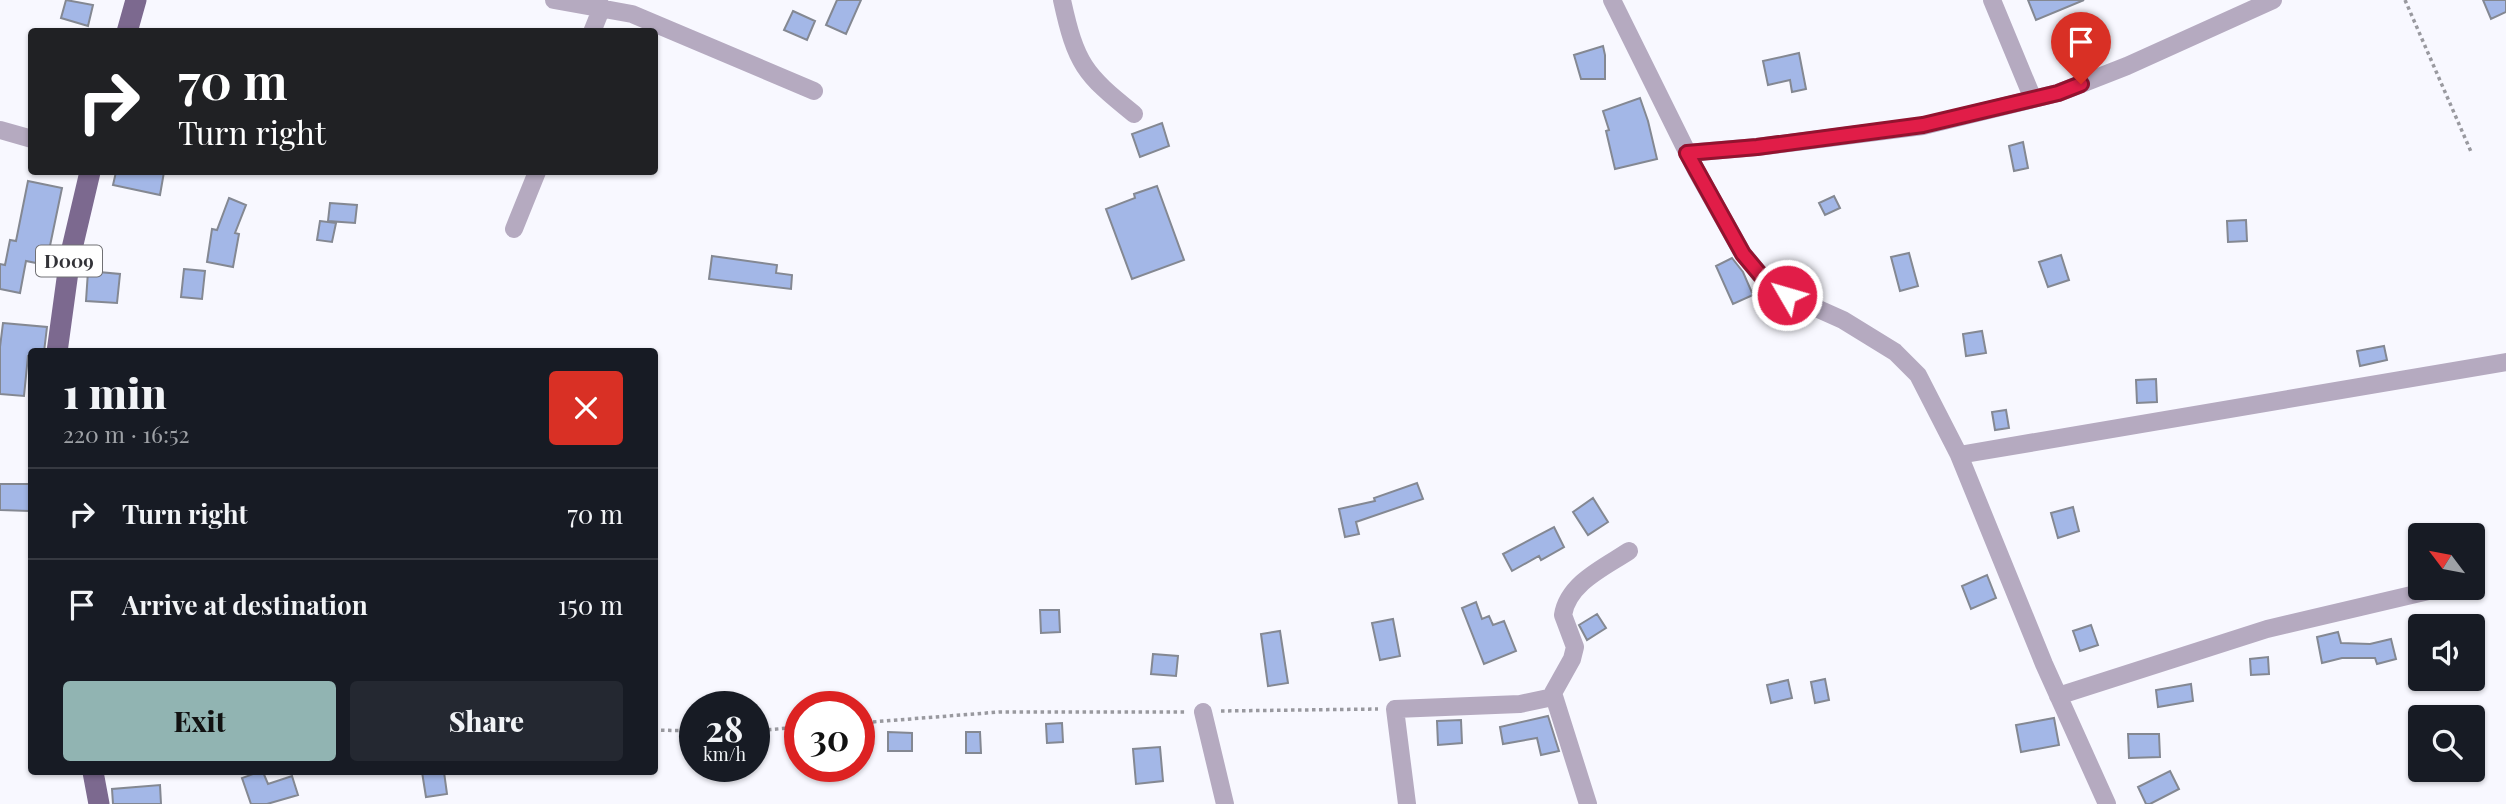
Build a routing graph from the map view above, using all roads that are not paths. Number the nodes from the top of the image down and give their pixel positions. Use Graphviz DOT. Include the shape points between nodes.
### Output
graph roads {
  1 [pos="136,0"];
  2 [pos="554,0"];
  3 [pos="1062,0"];
  4 [pos="1612,0"];
  5 [pos="1992,0"];
  6 [pos="2273,0"];
  7 [pos="634,7"];
  8 [pos="602,8"];
  9 [pos="128,28"];
  10 [pos="594,28"];
  11 [pos="814,91"];
  12 [pos="2033,99"];
  13 [pos="1134,114"];
  14 [pos="0,130"];
  15 [pos="28,138"];
  16 [pos="1687,153"];
  17 [pos="89,175"];
  18 [pos="536,175"];
  19 [pos="514,229"];
  20 [pos="58,348"];
  21 [pos="2506,362"];
  22 [pos="1959,455"];
  23 [pos="1629,551"];
  24 [pos="2408,596"];
  25 [pos="2058,696"];
  26 [pos="1553,697"];
  27 [pos="1203,712"];
  28 [pos="94,775"];
  29 [pos="99,804"];
  30 [pos="1225,804"];
  31 [pos="1407,804"];
  32 [pos="1588,804"];
  33 [pos="2107,804"];
  1 -- 9 [label="main road"];
  2 -- 8 [label="street"];
  3 -- 13 [label="street" via="1082,65 1098,85"];
  4 -- 16 [label="street"];
  5 -- 12 [label="street"];
  6 -- 12 [label="street" via="2127,66"];
  7 -- 8 [label="street"];
  7 -- 11 [label="street"];
  8 -- 10 [label="street"];
  12 -- 16 [label="street" via="1923,125"];
  14 -- 15 [label="street"];
  16 -- 22 [label="street" via="1743,254 1763,278 1895,352 1918,375"];
  17 -- 20 [label="main road, D009" via="70,257"];
  18 -- 19 [label="street"];
  21 -- 22 [label="street"];
  22 -- 25 [label="street"];
  23 -- 26 [label="street" via="1581,583 1564,608 1574,647"];
  24 -- 25 [label="street" via="2267,629"];
  25 -- 33 [label="street"];
  26 -- 31 [label="street" via="1520,704 1395,709"];
  26 -- 32 [label="street"];
  27 -- 30 [label="street"];
  28 -- 29 [label="main road"];
}
